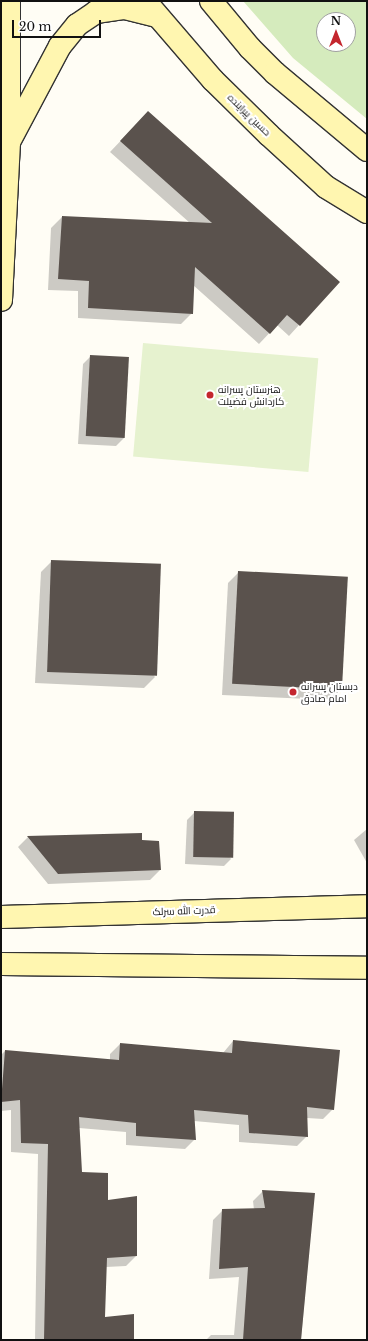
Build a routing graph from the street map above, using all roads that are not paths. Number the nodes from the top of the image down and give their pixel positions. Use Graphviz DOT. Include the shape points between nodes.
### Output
graph roads {
  1 [pos="9,1"];
  2 [pos="211,1"];
  3 [pos="151,8"];
  4 [pos="9,142"];
  5 [pos="367,150"];
  6 [pos="367,212"];
  7 [pos="1,300"];
  8 [pos="367,906"];
  9 [pos="1,917"];
  10 [pos="1,964"];
  11 [pos="367,968"];
  1 -- 4 [label="street"];
  2 -- 5 [label="street" via="270,68"];
  3 -- 4 [label="street" via="96,12 77,25 60,46"];
  3 -- 6 [label="street, حسین پیراینده" via="213,80 269,135 326,187"];
  4 -- 7 [label="street"];
  8 -- 9 [label="street, قدرت الله سرلک"];
  10 -- 11 [label="street"];
}
